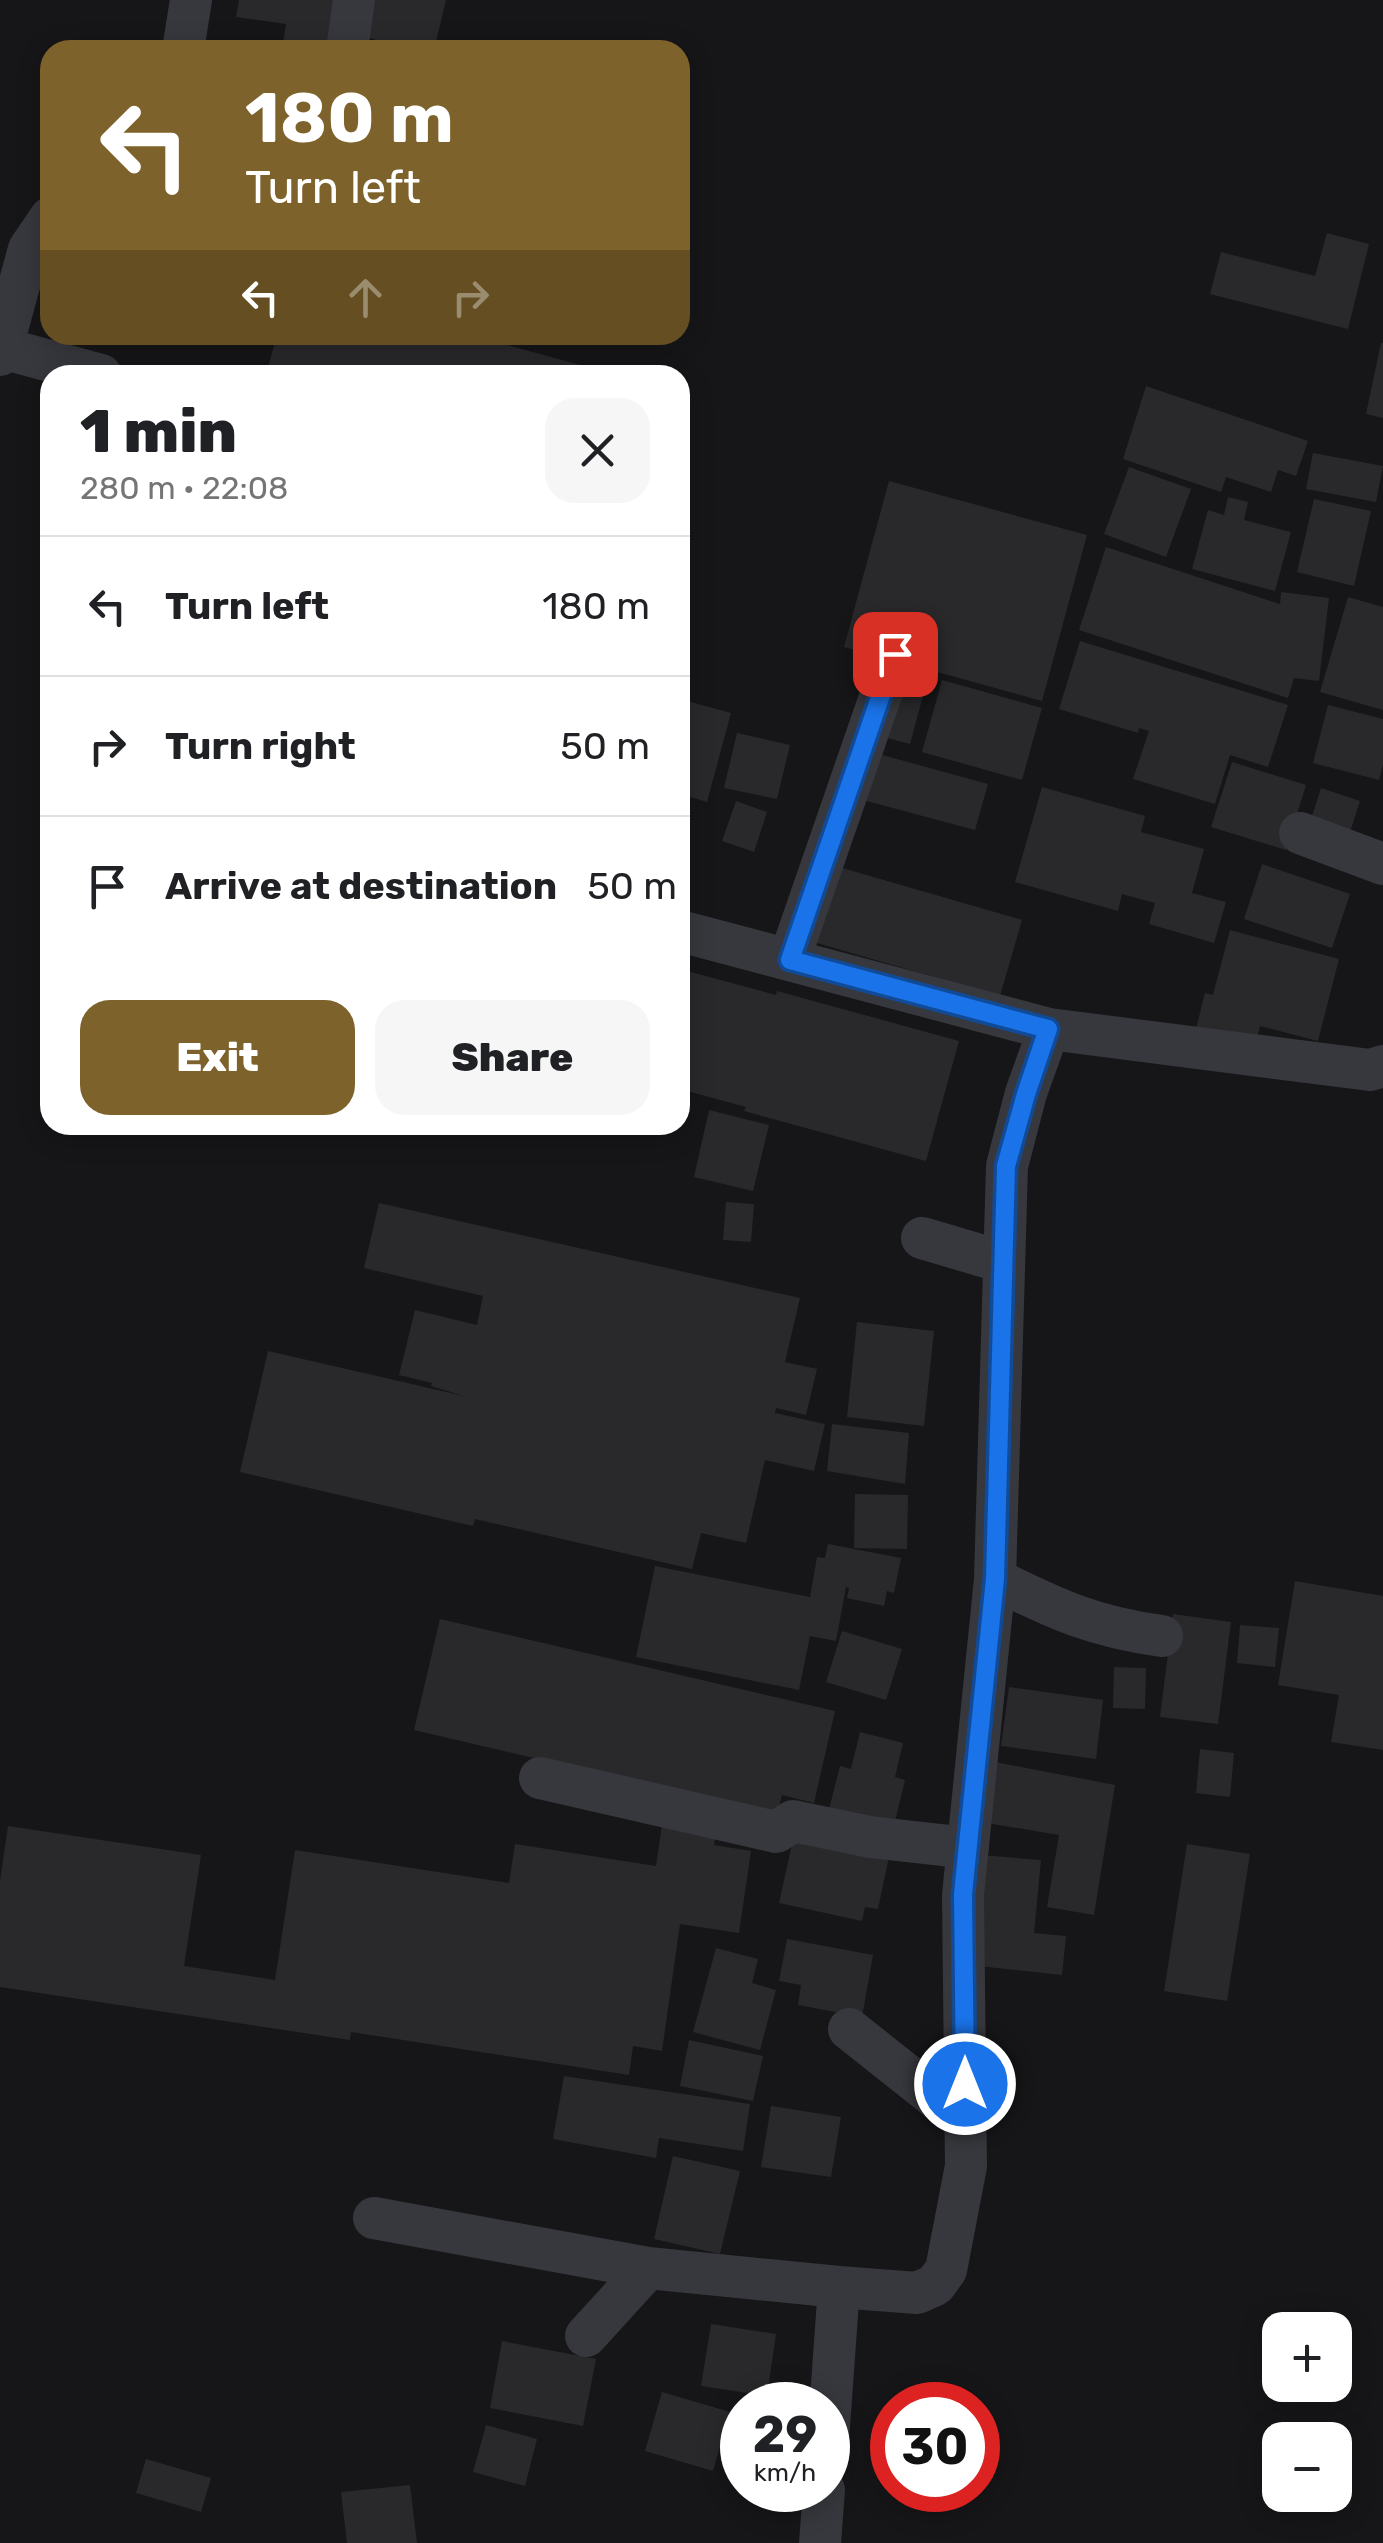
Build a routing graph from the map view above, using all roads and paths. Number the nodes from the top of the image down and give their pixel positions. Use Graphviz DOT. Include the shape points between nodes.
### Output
graph roads {
  1 [pos="191,0"];
  2 [pos="354,0"];
  3 [pos="185,40"];
  4 [pos="348,40"];
  5 [pos="40,233"];
  6 [pos="38,266"];
  7 [pos="1,352"];
  8 [pos="58,365"];
  9 [pos="895,654"];
  10 [pos="1300,833"];
  11 [pos="1383,864"];
  12 [pos="690,934"];
  13 [pos="790,960"];
  14 [pos="1048,1029"];
  15 [pos="1383,1066"];
  16 [pos="922,1238"];
  17 [pos="1004,1262"];
  18 [pos="995,1579"];
  19 [pos="1162,1636"];
  20 [pos="540,1778"];
  21 [pos="968,1848"];
  22 [pos="849,2029"];
  23 [pos="966,2121"];
  24 [pos="374,2218"];
  25 [pos="648,2268"];
  26 [pos="840,2288"];
  27 [pos="586,2336"];
  28 [pos="833,2382"];
  29 [pos="822,2512"];
  30 [pos="820,2543"];
  1 -- 3 [label="street"];
  2 -- 4 [label="street"];
  5 -- 6 [label="street" via="30,248"];
  6 -- 7 [label="street"];
  7 -- 8 [label="street"];
  9 -- 13 [label="street"];
  10 -- 11 [label="street"];
  12 -- 13 [label="street"];
  13 -- 14 [label="street"];
  14 -- 15 [label="street" via="1370,1070"];
  14 -- 17 [label="street" via="1006,1166"];
  16 -- 17 [label="street"];
  17 -- 18 [label="street"];
  18 -- 19 [label="street" via="1082,1620"];
  18 -- 21 [label="street"];
  20 -- 21 [label="street" via="776,1832 792,1821"];
  21 -- 23 [label="street"];
  22 -- 23 [label="street"];
  23 -- 26 [label="street" via="966,2166 946,2270 936,2285 917,2293"];
  24 -- 25 [label="street"];
  25 -- 26 [label="street"];
  25 -- 27 [label="street"];
  26 -- 28 [label="street"];
  29 -- 30 [label="street"];
}
